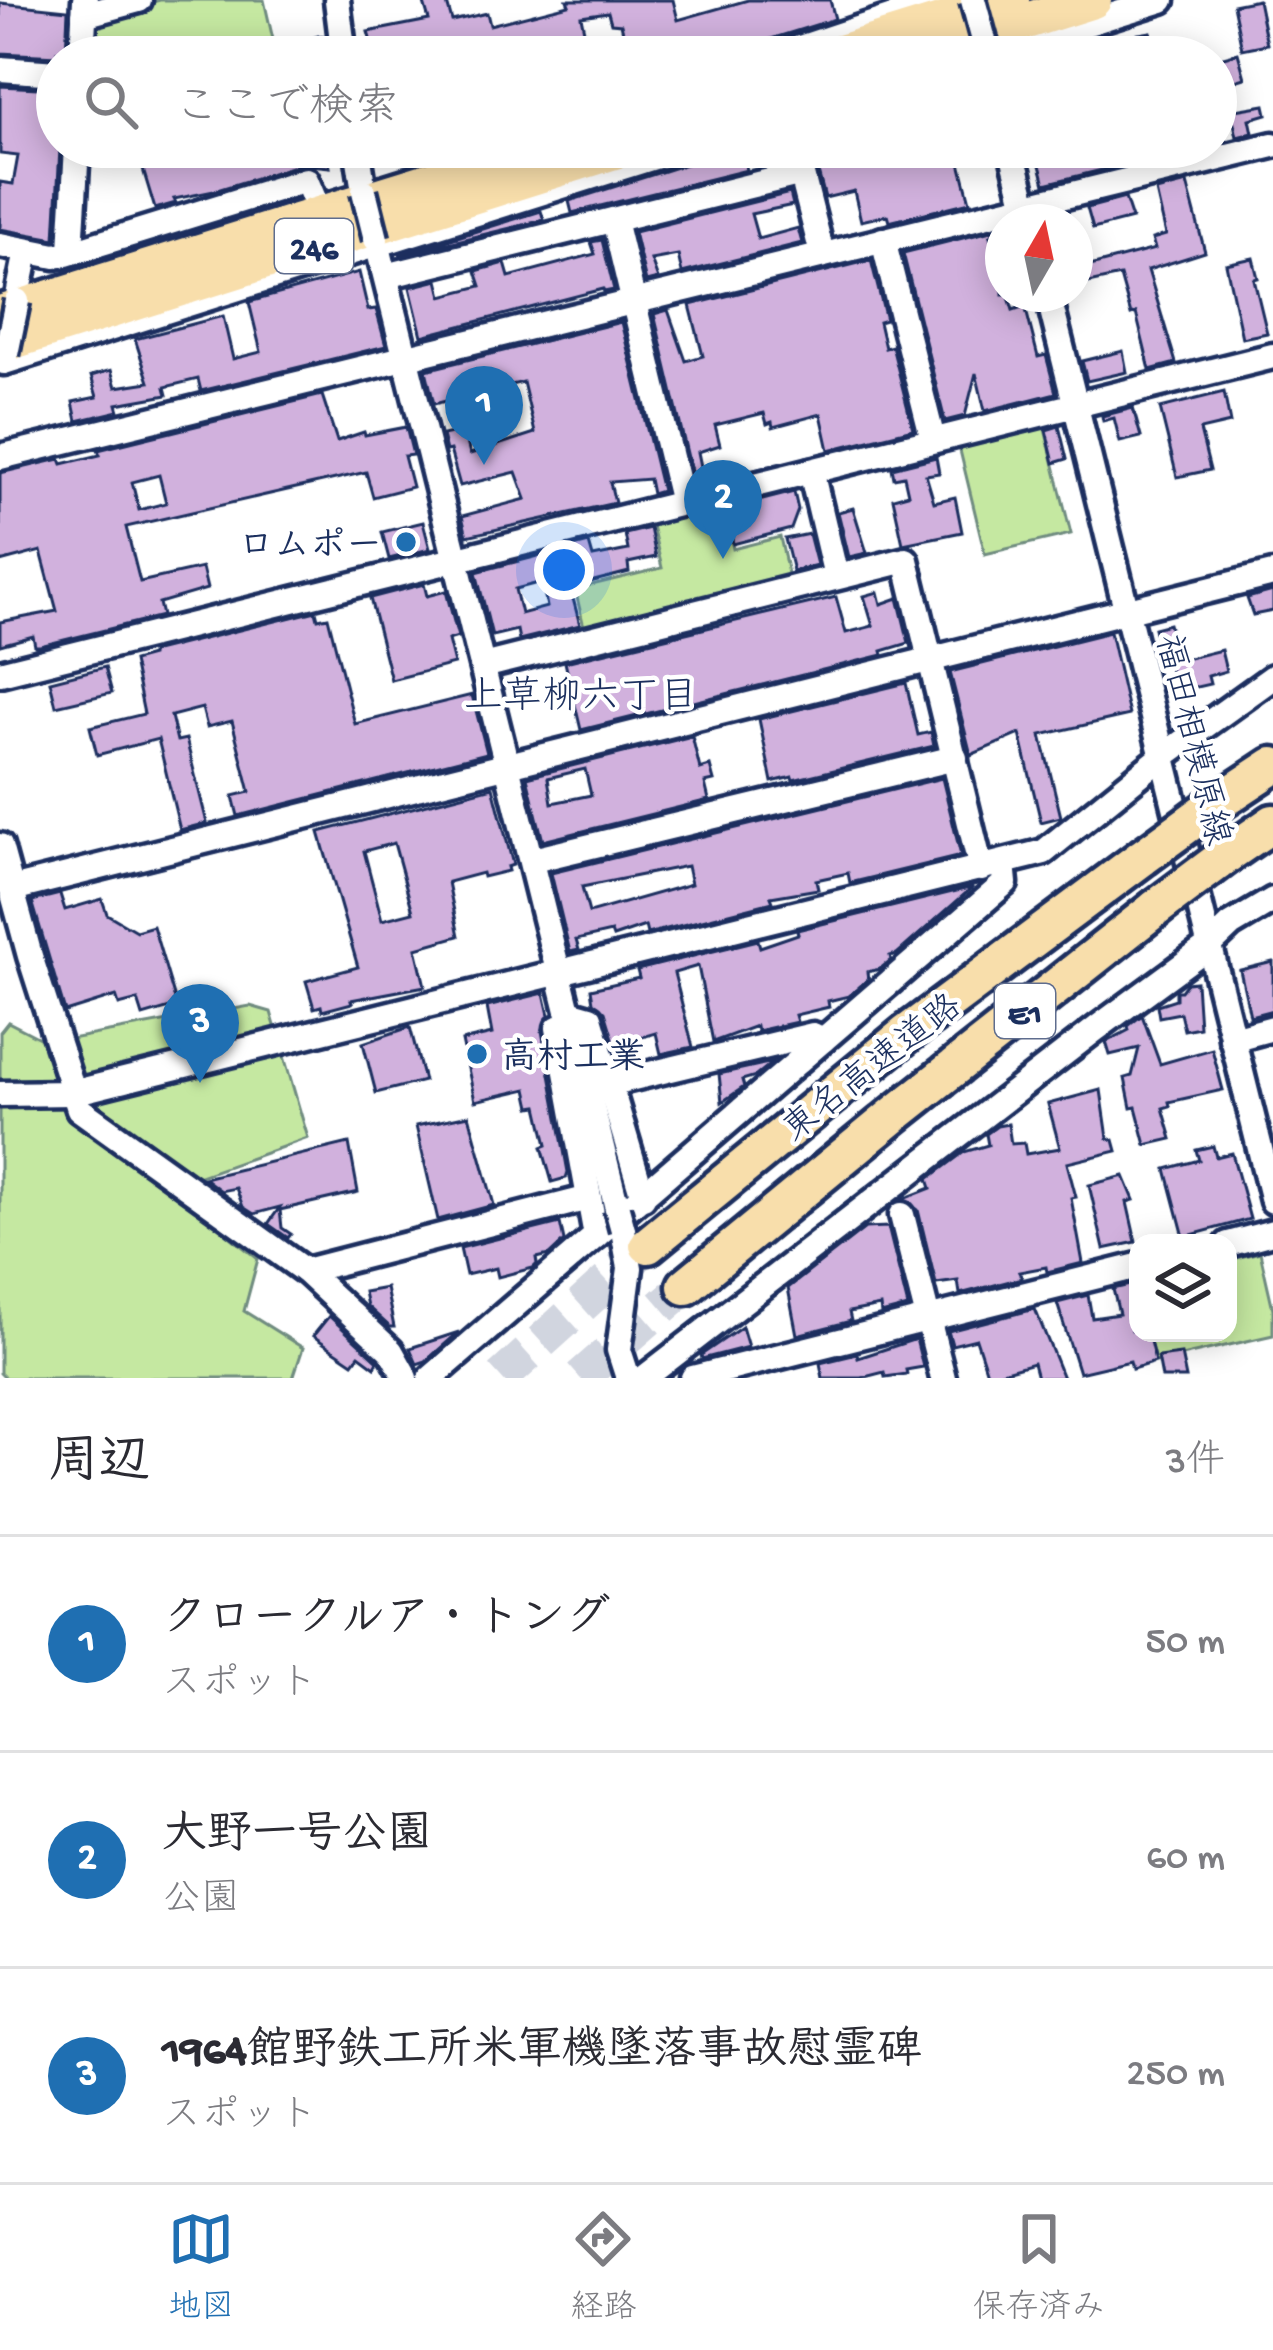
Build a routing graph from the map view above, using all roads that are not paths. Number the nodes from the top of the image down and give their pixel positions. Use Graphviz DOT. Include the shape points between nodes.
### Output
graph roads {
  1 [pos="139,0"];
  2 [pos="337,0"];
  3 [pos="944,0"];
  4 [pos="974,0"];
  5 [pos="1011,0"];
  6 [pos="1093,0"];
  7 [pos="1162,0"];
  8 [pos="84,8"];
  9 [pos="341,36"];
  10 [pos="836,36"];
  11 [pos="895,36"];
  12 [pos="979,36"];
  13 [pos="981,36"];
  14 [pos="1048,36"];
  15 [pos="0,69"];
  16 [pos="36,72"];
  17 [pos="1273,145"];
  18 [pos="1237,155"];
  19 [pos="76,168"];
  20 [pos="360,168"];
  21 [pos="421,168"];
  22 [pos="466,168"];
  23 [pos="566,168"];
  24 [pos="618,168"];
  25 [pos="801,168"];
  26 [pos="1016,168"];
  27 [pos="1190,168"];
  28 [pos="802,173"];
  29 [pos="363,188"];
  30 [pos="314,199"];
  31 [pos="1026,204"];
  32 [pos="1060,204"];
  33 [pos="614,220"];
  34 [pos="985,221"];
  35 [pos="883,240"];
  36 [pos="377,242"];
  37 [pos="0,245"];
  38 [pos="71,250"];
  39 [pos="27,251"];
  40 [pos="822,254"];
  41 [pos="386,277"];
  42 [pos="9,302"];
  43 [pos="634,302"];
  44 [pos="1053,312"];
  45 [pos="1273,356"];
  46 [pos="407,358"];
  47 [pos="2,360"];
  48 [pos="1076,405"];
  49 [pos="933,440"];
  50 [pos="0,457"];
  51 [pos="811,471"];
  52 [pos="682,503"];
  53 [pos="457,559"];
  54 [pos="1273,574"];
  55 [pos="836,576"];
  56 [pos="1126,609"];
  57 [pos="930,659"];
  58 [pos="483,666"];
  59 [pos="0,673"];
  60 [pos="1273,677"];
  61 [pos="1163,756"];
  62 [pos="956,758"];
  63 [pos="508,764"];
  64 [pos="1273,766"];
  65 [pos="1273,824"];
  66 [pos="0,846"];
  67 [pos="533,860"];
  68 [pos="992,866"];
  69 [pos="12,889"];
  70 [pos="1273,900"];
  71 [pos="1210,945"];
  72 [pos="560,973"];
  73 [pos="569,1012"];
  74 [pos="1273,1028"];
  75 [pos="1232,1039"];
  76 [pos="823,1040"];
  77 [pos="608,1084"];
  78 [pos="0,1094"];
  79 [pos="72,1094"];
  80 [pos="644,1197"];
  81 [pos="589,1198"];
  82 [pos="1273,1202"];
  83 [pos="902,1215"];
  84 [pos="629,1227"];
  85 [pos="1273,1232"];
  86 [pos="596,1236"];
  87 [pos="1237,1242"];
  88 [pos="1129,1268"];
  89 [pos="305,1270"];
  90 [pos="686,1286"];
  91 [pos="928,1319"];
  92 [pos="643,1375"];
  93 [pos="406,1378"];
  94 [pos="431,1378"];
  95 [pos="693,1378"];
  96 [pos="944,1378"];
  1 -- 8 [label="street"];
  2 -- 9 [label="street"];
  3 -- 10 [label="street"];
  4 -- 13 [label="street, bridge"];
  5 -- 11 [label="highway"];
  6 -- 12 [label="highway"];
  7 -- 14 [label="street"];
  15 -- 16 [label="street"];
  17 -- 18 [label="street"];
  19 -- 38 [label="street"];
  20 -- 29 [label="street"];
  21 -- 29 [label="street"];
  22 -- 42 [label="highway, 246"];
  23 -- 47 [label="highway, 246"];
  24 -- 36 [label="street"];
  25 -- 28 [label="street"];
  26 -- 31 [label="street"];
  27 -- 32 [label="street"];
  28 -- 33 [label="street"];
  28 -- 40 [label="street"];
  29 -- 30 [label="street"];
  29 -- 36 [label="street, bridge"];
  30 -- 38 [label="street" via="306,180"];
  30 -- 42 [label="street"];
  33 -- 41 [label="street"];
  33 -- 43 [label="street"];
  34 -- 35 [label="street"];
  35 -- 40 [label="street"];
  35 -- 49 [label="street"];
  36 -- 41 [label="street"];
  36 -- 47 [label="street"];
  37 -- 39 [label="street"];
  38 -- 39 [label="street"];
  39 -- 42 [label="street"];
  40 -- 43 [label="street"];
  41 -- 46 [label="street"];
  42 -- 47 [label="street, bridge"];
  43 -- 46 [label="street"];
  43 -- 52 [label="street"];
  44 -- 48 [label="street, 福田相模原線"];
  45 -- 48 [label="street"];
  46 -- 50 [label="street"];
  46 -- 53 [label="street"];
  48 -- 49 [label="street"];
  48 -- 56 [label="street, 福田相模原線"];
  49 -- 51 [label="street"];
  51 -- 52 [label="street"];
  51 -- 55 [label="street"];
  52 -- 53 [label="street"];
  53 -- 58 [label="street"];
  53 -- 59 [label="street"];
  54 -- 56 [label="street"];
  55 -- 57 [label="street" via="906,560"];
  55 -- 58 [label="street"];
  56 -- 57 [label="street"];
  56 -- 61 [label="street, 福田相模原線"];
  57 -- 62 [label="street"];
  57 -- 63 [label="street"];
  58 -- 63 [label="street"];
  60 -- 61 [label="street"];
  61 -- 68 [label="street" via="1044,852"];
  61 -- 71 [label="street, 福田相模原線"];
  62 -- 67 [label="street"];
  62 -- 68 [label="street"];
  63 -- 67 [label="street"];
  63 -- 69 [label="street"];
  64 -- 84 [label="highway, 東名高速道路 / E1, bridge"];
  65 -- 90 [label="highway, 東名高速道路 / E1, bridge" via="894,1114"];
  66 -- 69 [label="street"];
  67 -- 72 [label="street"];
  68 -- 72 [label="street"];
  68 -- 76 [label="street" via="1005,883"];
  69 -- 79 [label="street"];
  70 -- 71 [label="street"];
  71 -- 75 [label="street, 福田相模原線"];
  71 -- 92 [label="street"];
  72 -- 73 [label="street"];
  72 -- 79 [label="street"];
  73 -- 77 [label="street" via="590,1018"];
  73 -- 81 [label="street" via="558,1028"];
  73 -- 84 [label="street"];
  74 -- 75 [label="street"];
  75 -- 82 [label="street, 福田相模原線"];
  76 -- 77 [label="street" via="813,1034"];
  76 -- 80 [label="street"];
  77 -- 80 [label="street"];
  78 -- 79 [label="street"];
  79 -- 89 [label="street" via="79,1109"];
  80 -- 86 [label="street"];
  81 -- 86 [label="street"];
  81 -- 89 [label="street"];
  83 -- 91 [label="street"];
  84 -- 92 [label="street" via="620,1350"];
  85 -- 87 [label="street"];
  86 -- 94 [label="street"];
  88 -- 91 [label="street"];
  89 -- 93 [label="street" via="391,1351"];
  91 -- 95 [label="street"];
  91 -- 96 [label="street"];
}
